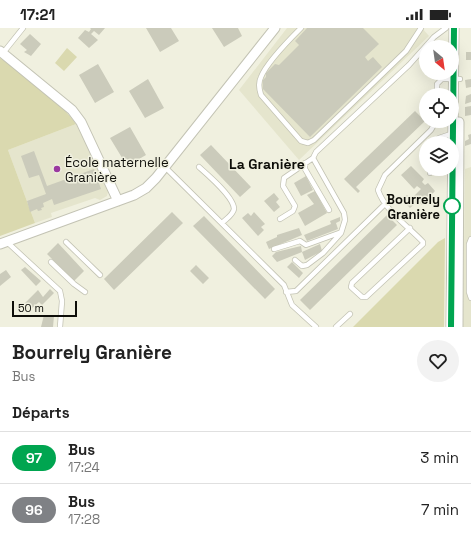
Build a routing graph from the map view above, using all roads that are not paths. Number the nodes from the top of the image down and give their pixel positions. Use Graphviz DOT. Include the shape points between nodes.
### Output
graph roads {
  1 [pos="23,28"];
  2 [pos="275,28"];
  3 [pos="301,28"];
  4 [pos="420,28"];
  5 [pos="446,28"];
  6 [pos="454,28"];
  7 [pos="460,28"];
  8 [pos="455,40"];
  9 [pos="459,45"];
  10 [pos="2,52"];
  11 [pos="457,80"];
  12 [pos="432,128"];
  13 [pos="456,133"];
  14 [pos="446,136"];
  15 [pos="313,158"];
  16 [pos="305,163"];
  17 [pos="165,167"];
  18 [pos="199,167"];
  19 [pos="118,201"];
  20 [pos="384,204"];
  21 [pos="329,210"];
  22 [pos="280,219"];
  23 [pos="222,223"];
  24 [pos="410,228"];
  25 [pos="341,233"];
  26 [pos="471,239"];
  27 [pos="3,242"];
  28 [pos="66,242"];
  29 [pos="274,249"];
  30 [pos="295,260"];
  31 [pos="51,262"];
  32 [pos="100,275"];
  33 [pos="85,292"];
  34 [pos="286,292"];
  35 [pos="471,298"];
  36 [pos="350,314"];
  37 [pos="60,327"];
  38 [pos="316,327"];
  39 [pos="336,327"];
  40 [pos="451,327"];
  41 [pos="458,327"];
  1 -- 10 [label="lane"];
  2 -- 17 [label="street"];
  3 -- 4 [label="lane" via="286,42 261,77 259,88 261,95 301,142 308,143 406,51"];
  5 -- 15 [label="lane" via="316,152"];
  6 -- 8 [label="street"];
  7 -- 9 [label="street"];
  10 -- 19 [label="street" via="72,110 81,122"];
  11 -- 13 [label="street"];
  12 -- 20 [label="lane" via="385,175 378,190"];
  13 -- 14 [label="lane"];
  13 -- 40 [label="street"];
  13 -- 41 [label="street"];
  15 -- 16 [label="lane"];
  15 -- 25 [label="lane" via="344,213 345,220"];
  16 -- 21 [label="lane" via="305,169"];
  16 -- 22 [label="lane" via="284,178 283,186 295,206"];
  17 -- 19 [label="street" via="146,188"];
  17 -- 23 [label="lane"];
  18 -- 23 [label="lane" via="232,204 234,209 231,215"];
  19 -- 27 [label="street"];
  20 -- 24 [label="lane"];
  20 -- 34 [label="lane" via="296,291"];
  23 -- 34 [label="lane" via="284,285"];
  24 -- 24 [label="lane" via="352,283 351,287 362,297 366,297 423,244"];
  25 -- 29 [label="lane" via="306,245 300,241"];
  25 -- 30 [label="lane" via="323,253 307,265 302,266"];
  26 -- 35 [label="lane" via="468,244"];
  27 -- 37 [label="lane" via="60,291"];
  28 -- 32 [label="lane"];
  31 -- 33 [label="lane"];
  34 -- 38 [label="lane" via="292,305"];
  36 -- 39 [label="lane"];
}
